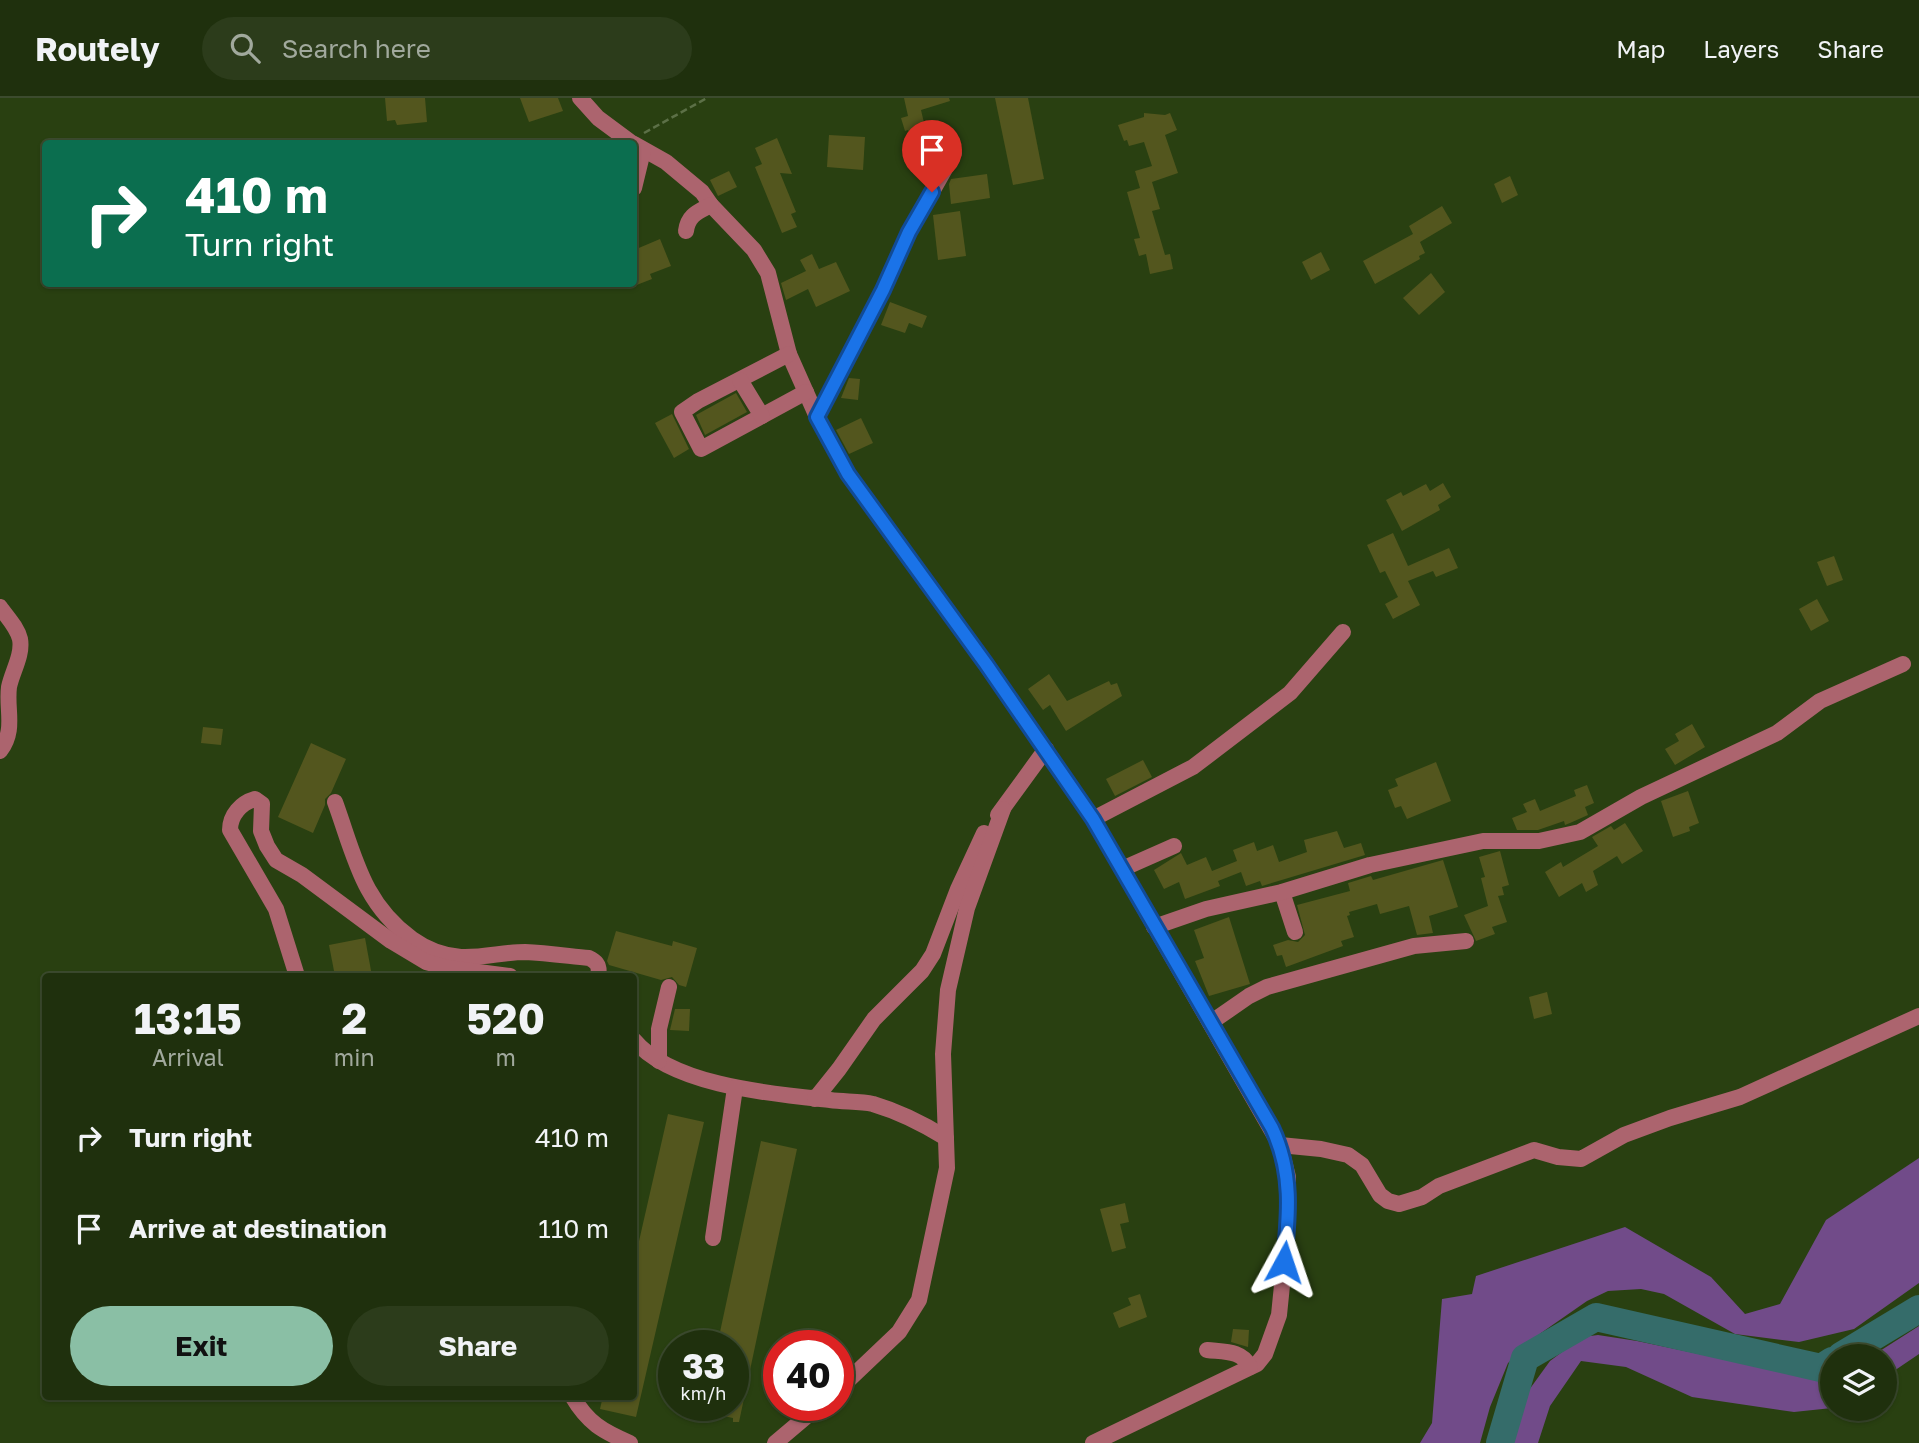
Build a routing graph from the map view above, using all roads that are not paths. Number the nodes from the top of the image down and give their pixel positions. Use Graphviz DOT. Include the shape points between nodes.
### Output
graph roads {
  1 [pos="580,98"];
  2 [pos="628,140"];
  3 [pos="637,146"];
  4 [pos="954,153"];
  5 [pos="712,205"];
  6 [pos="686,232"];
  7 [pos="789,354"];
  8 [pos="740,380"];
  9 [pos="806,392"];
  10 [pos="762,416"];
  11 [pos="817,417"];
  12 [pos="0,607"];
  13 [pos="1343,632"];
  14 [pos="1903,664"];
  15 [pos="1045,749"];
  16 [pos="0,751"];
  17 [pos="335,802"];
  18 [pos="1003,808"];
  19 [pos="1093,819"];
  20 [pos="1174,846"];
  21 [pos="1122,869"];
  22 [pos="1282,892"];
  23 [pos="1154,928"];
  24 [pos="1294,932"];
  25 [pos="1466,941"];
  26 [pos="296,973"];
  27 [pos="487,973"];
  28 [pos="599,973"];
  29 [pos="669,987"];
  30 [pos="1919,1016"];
  31 [pos="1210,1023"];
  32 [pos="637,1044"];
  33 [pos="659,1061"];
  34 [pos="735,1088"];
  35 [pos="815,1098"];
  36 [pos="946,1138"];
  37 [pos="1280,1145"];
  38 [pos="713,1238"];
  39 [pos="1207,1350"];
  40 [pos="1250,1367"];
  41 [pos="854,1375"];
  42 [pos="574,1400"];
  43 [pos="801,1421"];
  44 [pos="630,1443"];
  45 [pos="775,1443"];
  46 [pos="1093,1443"];
  1 -- 2 [label="street"];
  3 -- 5 [label="street" via="666,162"];
  4 -- 11 [label="street" via="909,232"];
  5 -- 6 [label="street" via="691,216"];
  5 -- 7 [label="street" via="754,250 768,273"];
  7 -- 8 [label="street"];
  7 -- 9 [label="street"];
  8 -- 10 [label="street"];
  8 -- 10 [label="street" via="682,412 701,449"];
  9 -- 10 [label="street"];
  9 -- 11 [label="street"];
  11 -- 15 [label="street" via="848,474"];
  12 -- 16 [label="street" via="17,629 20,649 9,689 10,728"];
  13 -- 19 [label="street" via="1290,693 1193,767"];
  14 -- 22 [label="street" via="1820,701 1777,733 1641,797 1580,832 1539,841 1483,841 1370,865"];
  15 -- 18 [label="street"];
  15 -- 19 [label="street"];
  17 -- 28 [label="street" via="372,898 382,913 422,946 461,957 523,952 589,958 596,961"];
  18 -- 35 [label="street" via="978,845 922,971 874,1019"];
  18 -- 36 [label="street" via="967,908 947,990 943,1054"];
  19 -- 21 [label="street"];
  20 -- 21 [label="street"];
  21 -- 23 [label="street"];
  22 -- 23 [label="street" via="1206,909"];
  22 -- 24 [label="street"];
  23 -- 31 [label="street"];
  25 -- 31 [label="street" via="1414,946 1267,987"];
  26 -- 27 [label="street" via="276,909 230,830 234,814 255,799 262,804 261,831 276,860 426,962"];
  29 -- 33 [label="street" via="659,1029"];
  30 -- 37 [label="street" via="1740,1097 1624,1135 1581,1159 1534,1150 1399,1204 1380,1195 1362,1165 1348,1155"];
  31 -- 37 [label="street"];
  32 -- 33 [label="street"];
  33 -- 34 [label="street"];
  34 -- 35 [label="street"];
  34 -- 38 [label="street"];
  35 -- 36 [label="street" via="870,1103 912,1117"];
  36 -- 41 [label="street" via="947,1168 919,1300 899,1332"];
  37 -- 40 [label="street" via="1288,1177 1279,1315 1265,1354"];
  39 -- 40 [label="street" via="1241,1355"];
  40 -- 46 [label="street"];
  42 -- 44 [label="street" via="600,1430"];
  43 -- 45 [label="street"];
}
